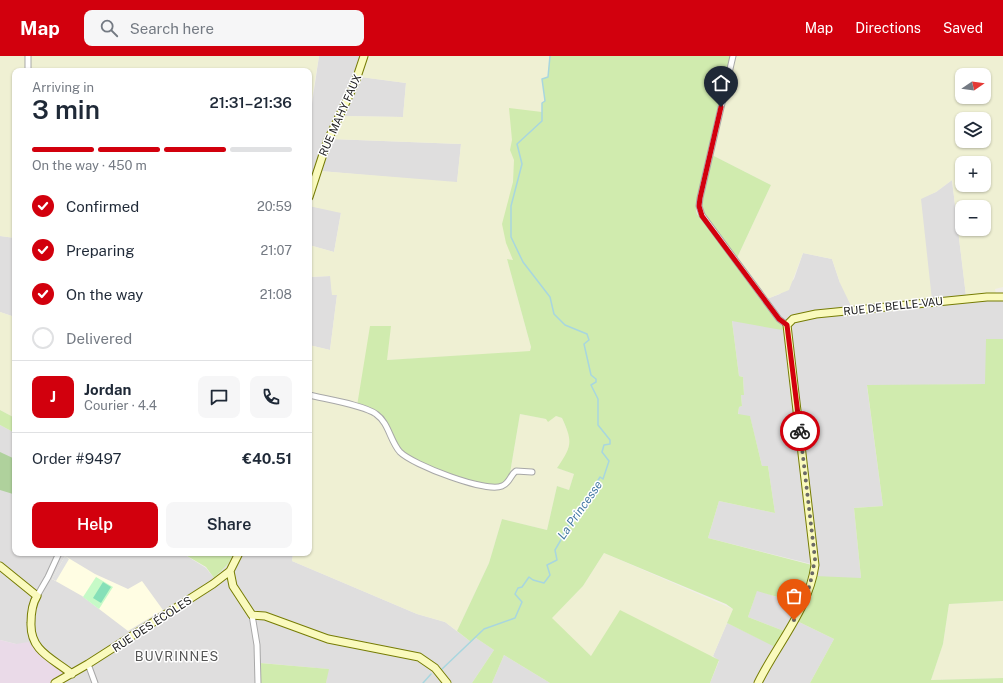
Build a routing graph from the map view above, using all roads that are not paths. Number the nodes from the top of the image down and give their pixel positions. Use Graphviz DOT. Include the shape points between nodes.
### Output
graph roads {
  1 [pos="28,56"];
  2 [pos="364,56"];
  3 [pos="733,56"];
  4 [pos="28,68"];
  5 [pos="312,188"];
  6 [pos="1003,297"];
  7 [pos="787,325"];
  8 [pos="312,396"];
  9 [pos="532,472"];
  10 [pos="58,556"];
  11 [pos="238,556"];
  12 [pos="0,566"];
  13 [pos="230,571"];
  14 [pos="37,596"];
  15 [pos="252,615"];
  16 [pos="88,664"];
  17 [pos="72,674"];
  18 [pos="55,683"];
  19 [pos="95,683"];
  20 [pos="258,683"];
  21 [pos="447,683"];
  22 [pos="758,683"];
  1 -- 4 [label="street"];
  2 -- 5 [label="street, RUE MAHY FAUX" via="355,83 327,142"];
  3 -- 7 [label="street" via="700,198 700,210 779,319"];
  6 -- 7 [label="street, RUE DE BELLE-VAU" via="816,314 793,318"];
  7 -- 22 [label="street" via="815,564 802,604"];
  8 -- 9 [label="street" via="375,413 384,422 394,444 403,455 450,476 495,488 508,483 516,471"];
  10 -- 14 [label="street"];
  11 -- 13 [label="street"];
  12 -- 14 [label="street"];
  13 -- 15 [label="street" via="233,586"];
  13 -- 16 [label="street, RUE DES ÉCOLES"];
  14 -- 17 [label="street" via="31,613 33,641 41,651"];
  15 -- 20 [label="street" via="257,645"];
  15 -- 21 [label="street" via="265,616 328,639 415,656 427,662"];
  16 -- 17 [label="street, RUE DES ÉCOLES"];
  16 -- 19 [label="street"];
  17 -- 18 [label="street, RUE DES ÉCOLES"];
}
